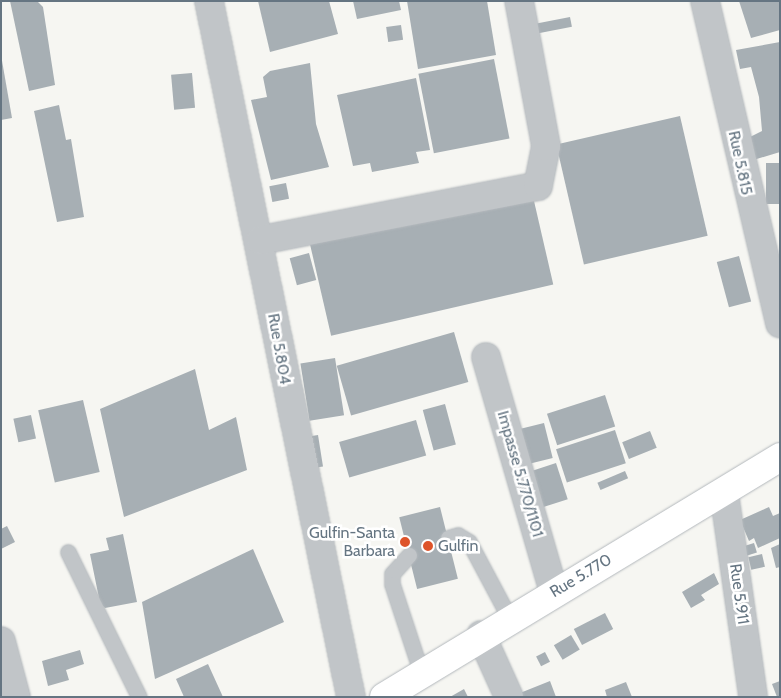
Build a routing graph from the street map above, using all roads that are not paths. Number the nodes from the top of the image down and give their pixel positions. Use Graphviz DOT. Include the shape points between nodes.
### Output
graph roads {
  1 [pos="209,1"];
  2 [pos="519,1"];
  3 [pos="705,1"];
  4 [pos="261,240"];
  5 [pos="780,323"];
  6 [pos="486,357"];
  7 [pos="780,457"];
  8 [pos="724,492"];
  9 [pos="448,538"];
  10 [pos="68,552"];
  11 [pos="409,555"];
  12 [pos="554,592"];
  13 [pos="510,619"];
  14 [pos="481,635"];
  15 [pos="1,641"];
  16 [pos="421,672"];
  17 [pos="16,697"];
  18 [pos="139,697"];
  19 [pos="351,697"];
  20 [pos="384,697"];
  21 [pos="509,697"];
  22 [pos="753,697"];
  1 -- 4 [label="street, Rue 5.804"];
  2 -- 4 [label="street" via="546,146 538,186"];
  3 -- 5 [label="street, Rue 5.815"];
  4 -- 19 [label="street, Rue 5.804" via="281,362"];
  6 -- 12 [label="street, Impasse 5.770/1101"];
  7 -- 8 [label="main road, Rue 5.770"];
  8 -- 12 [label="main road, Rue 5.770"];
  8 -- 22 [label="street, Rue 5.911"];
  9 -- 13 [label="lane" via="458,535 469,542"];
  10 -- 18 [label="lane"];
  11 -- 16 [label="lane" via="392,574 392,584"];
  12 -- 13 [label="main road, Rue 5.770"];
  13 -- 14 [label="main road, Rue 5.770"];
  14 -- 16 [label="main road, Rue 5.770"];
  14 -- 21 [label="street"];
  15 -- 17 [label="street"];
  16 -- 20 [label="main road, Rue 5.770"];
}
